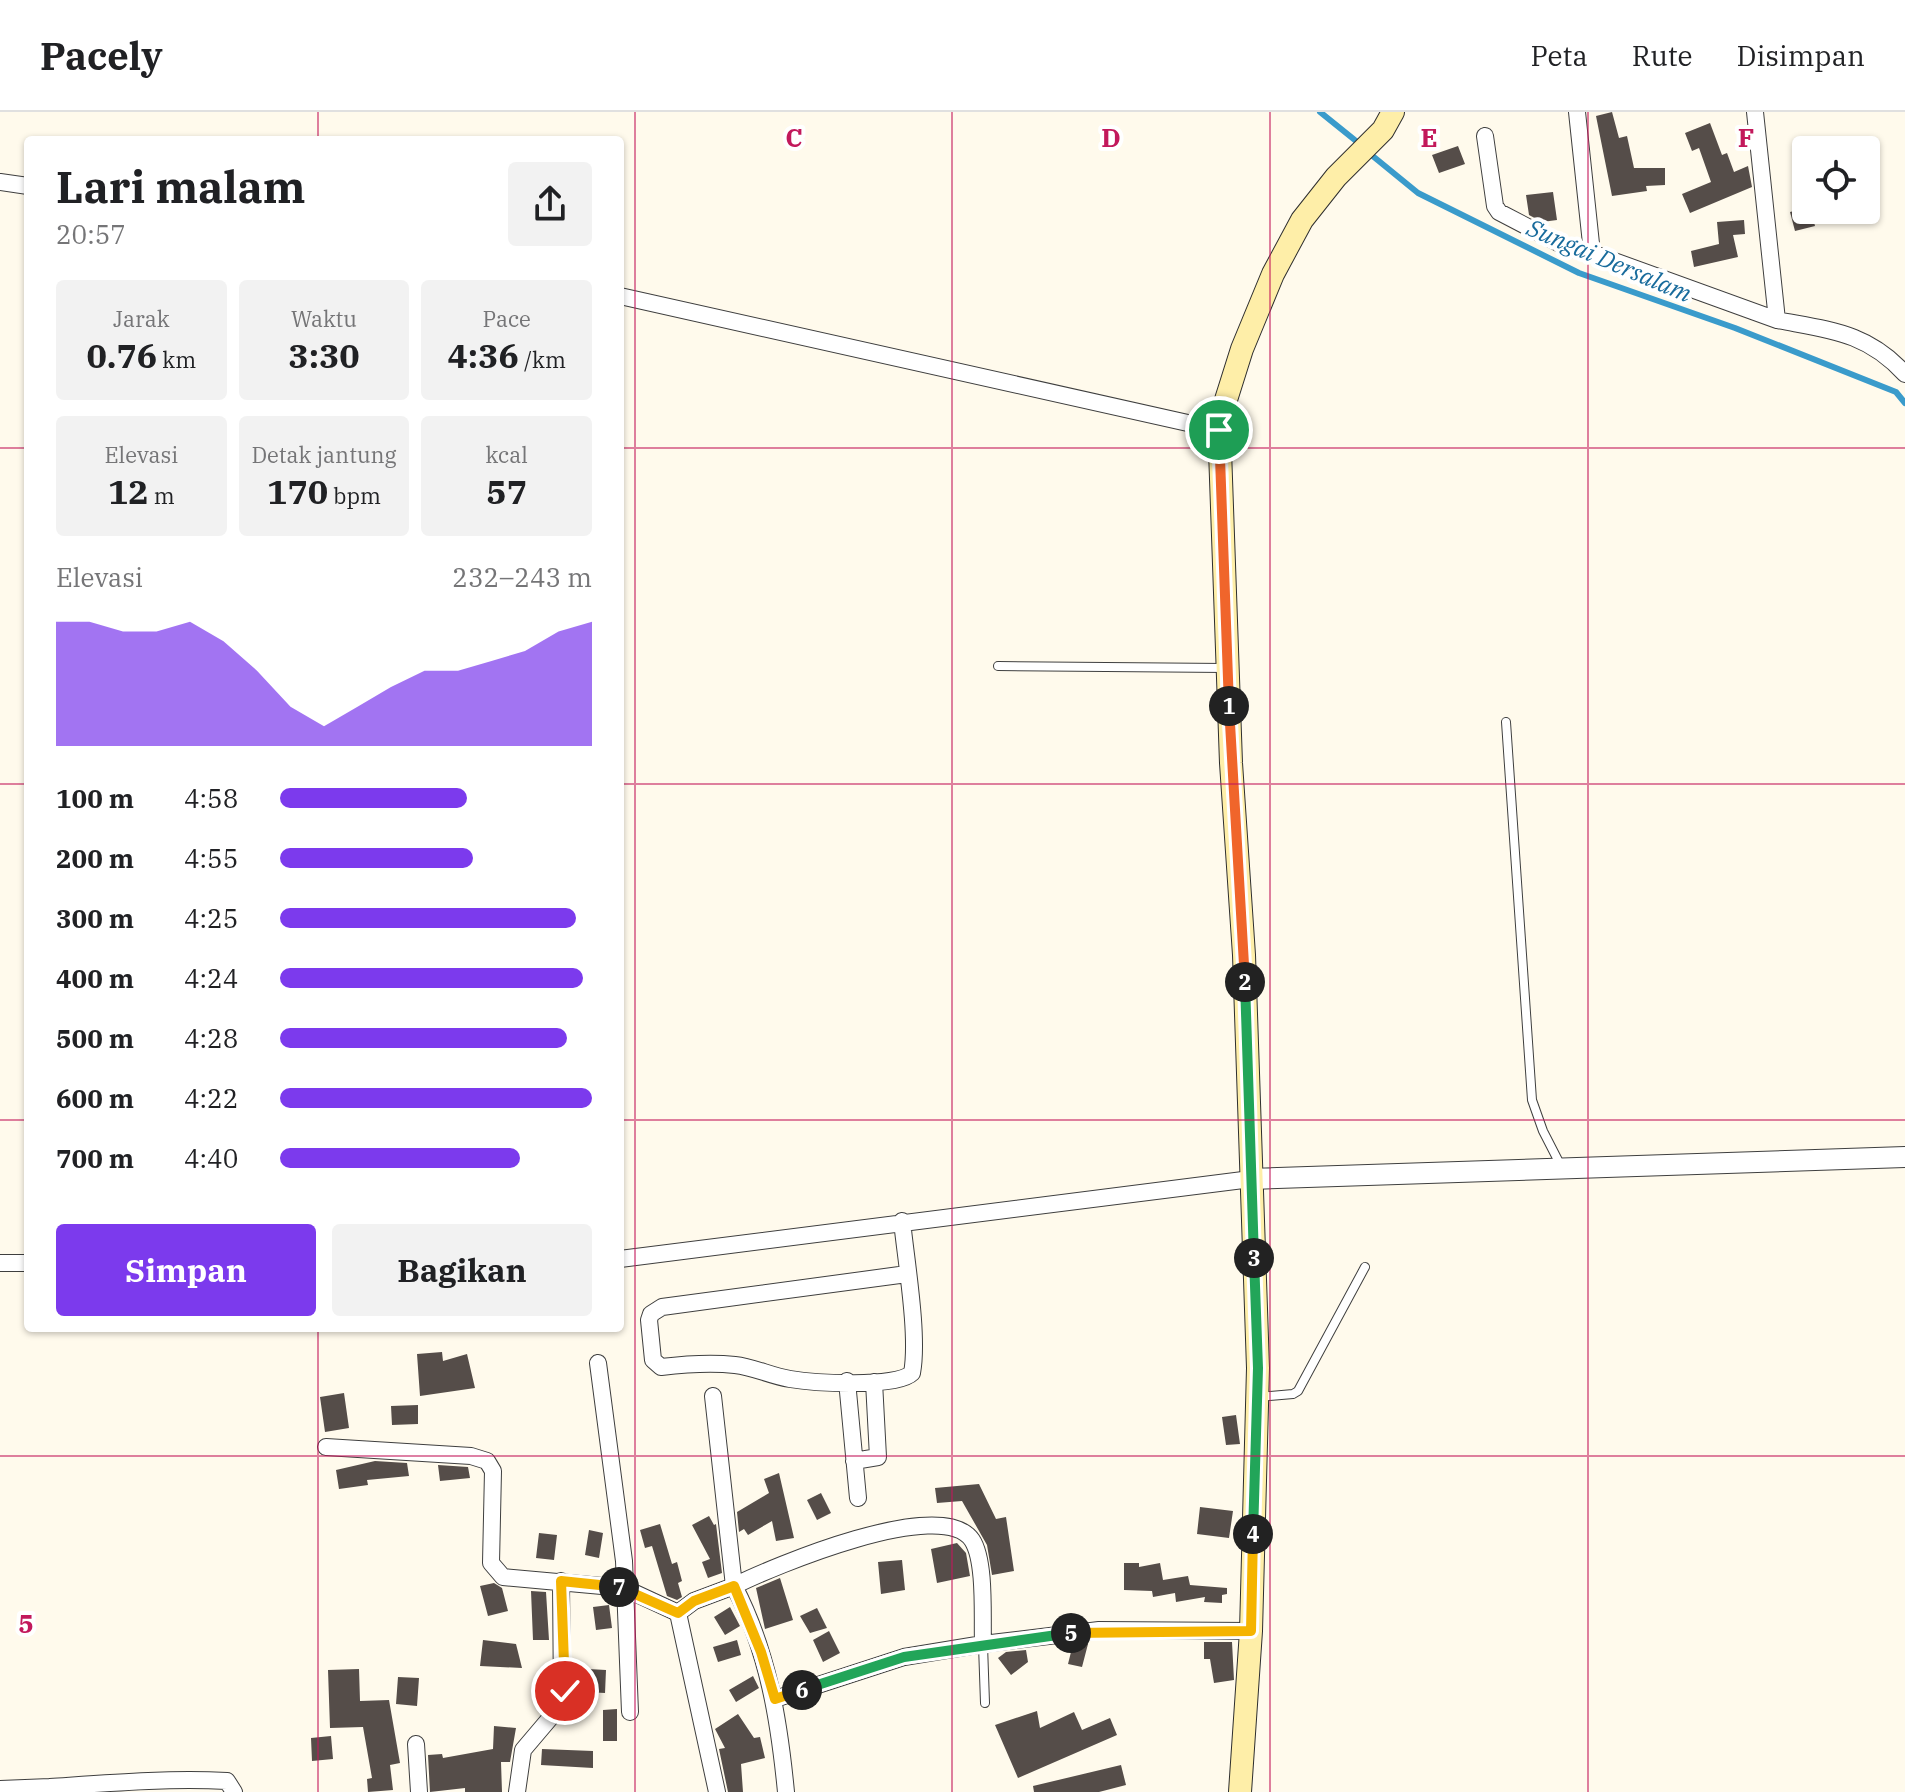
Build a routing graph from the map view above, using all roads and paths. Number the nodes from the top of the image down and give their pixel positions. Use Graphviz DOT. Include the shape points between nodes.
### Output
graph roads {
  1 [pos="1577,112"];
  2 [pos="1755,112"];
  3 [pos="1388,121"];
  4 [pos="1485,136"];
  5 [pos="0,182"];
  6 [pos="24,185"];
  7 [pos="1592,253"];
  8 [pos="624,297"];
  9 [pos="1777,320"];
  10 [pos="1905,374"];
  11 [pos="1219,430"];
  12 [pos="998,666"];
  13 [pos="1228,668"];
  14 [pos="1506,722"];
  15 [pos="1905,1157"];
  16 [pos="1563,1168"];
  17 [pos="1251,1179"];
  18 [pos="902,1221"];
  19 [pos="624,1258"];
  20 [pos="0,1263"];
  21 [pos="24,1263"];
  22 [pos="1365,1267"];
  23 [pos="907,1274"];
  24 [pos="598,1363"];
  25 [pos="847,1381"];
  26 [pos="874,1382"];
  27 [pos="713,1396"];
  28 [pos="1257,1397"];
  29 [pos="326,1447"];
  30 [pos="854,1461"];
  31 [pos="858,1498"];
  32 [pos="561,1581"];
  33 [pos="734,1586"];
  34 [pos="624,1588"];
  35 [pos="678,1613"];
  36 [pos="1251,1631"];
  37 [pos="983,1644"];
  38 [pos="775,1699"];
  39 [pos="985,1703"];
  40 [pos="630,1712"];
  41 [pos="416,1744"];
  42 [pos="145,1786"];
  43 [pos="0,1789"];
  44 [pos="50,1789"];
  45 [pos="234,1792"];
  46 [pos="419,1792"];
  47 [pos="517,1792"];
  48 [pos="717,1792"];
  49 [pos="786,1792"];
  50 [pos="1240,1792"];
  1 -- 7 [label="street"];
  2 -- 9 [label="street"];
  3 -- 11 [label="main road" via="1302,220 1273,274 1227,392"];
  4 -- 7 [label="street" via="1499,212 1555,243"];
  5 -- 6 [label="street"];
  7 -- 9 [label="street"];
  8 -- 11 [label="street"];
  9 -- 10 [label="street" via="1871,343"];
  11 -- 13 [label="main road"];
  12 -- 13 [label="lane"];
  13 -- 17 [label="main road"];
  14 -- 16 [label="lane" via="1532,1100"];
  15 -- 16 [label="street"];
  16 -- 17 [label="street"];
  17 -- 18 [label="street"];
  17 -- 28 [label="main road"];
  18 -- 19 [label="street"];
  18 -- 23 [label="street"];
  20 -- 21 [label="street"];
  22 -- 28 [label="lane" via="1298,1391"];
  23 -- 25 [label="street" via="662,1307 651,1314 653,1360 661,1367 701,1362 740,1365 790,1380"];
  23 -- 26 [label="street" via="912,1373"];
  24 -- 34 [label="street" via="618,1500"];
  25 -- 26 [label="street"];
  25 -- 30 [label="street"];
  26 -- 30 [label="street" via="878,1457"];
  27 -- 33 [label="street"];
  28 -- 36 [label="main road"];
  29 -- 32 [label="street" via="487,1461 493,1471 493,1568 503,1577"];
  30 -- 31 [label="street"];
  32 -- 34 [label="street"];
  32 -- 47 [label="street" via="562,1704 523,1750"];
  33 -- 35 [label="street"];
  33 -- 37 [label="street" via="818,1549 921,1525 965,1532 974,1543"];
  33 -- 38 [label="street"];
  34 -- 35 [label="street"];
  34 -- 40 [label="street"];
  35 -- 48 [label="street"];
  36 -- 37 [label="street" via="1099,1630"];
  36 -- 50 [label="main road"];
  37 -- 38 [label="street" via="904,1657"];
  37 -- 39 [label="lane"];
  38 -- 49 [label="street"];
  41 -- 46 [label="street"];
  42 -- 44 [label="street"];
  42 -- 45 [label="street" via="227,1781"];
  43 -- 44 [label="street"];
}
